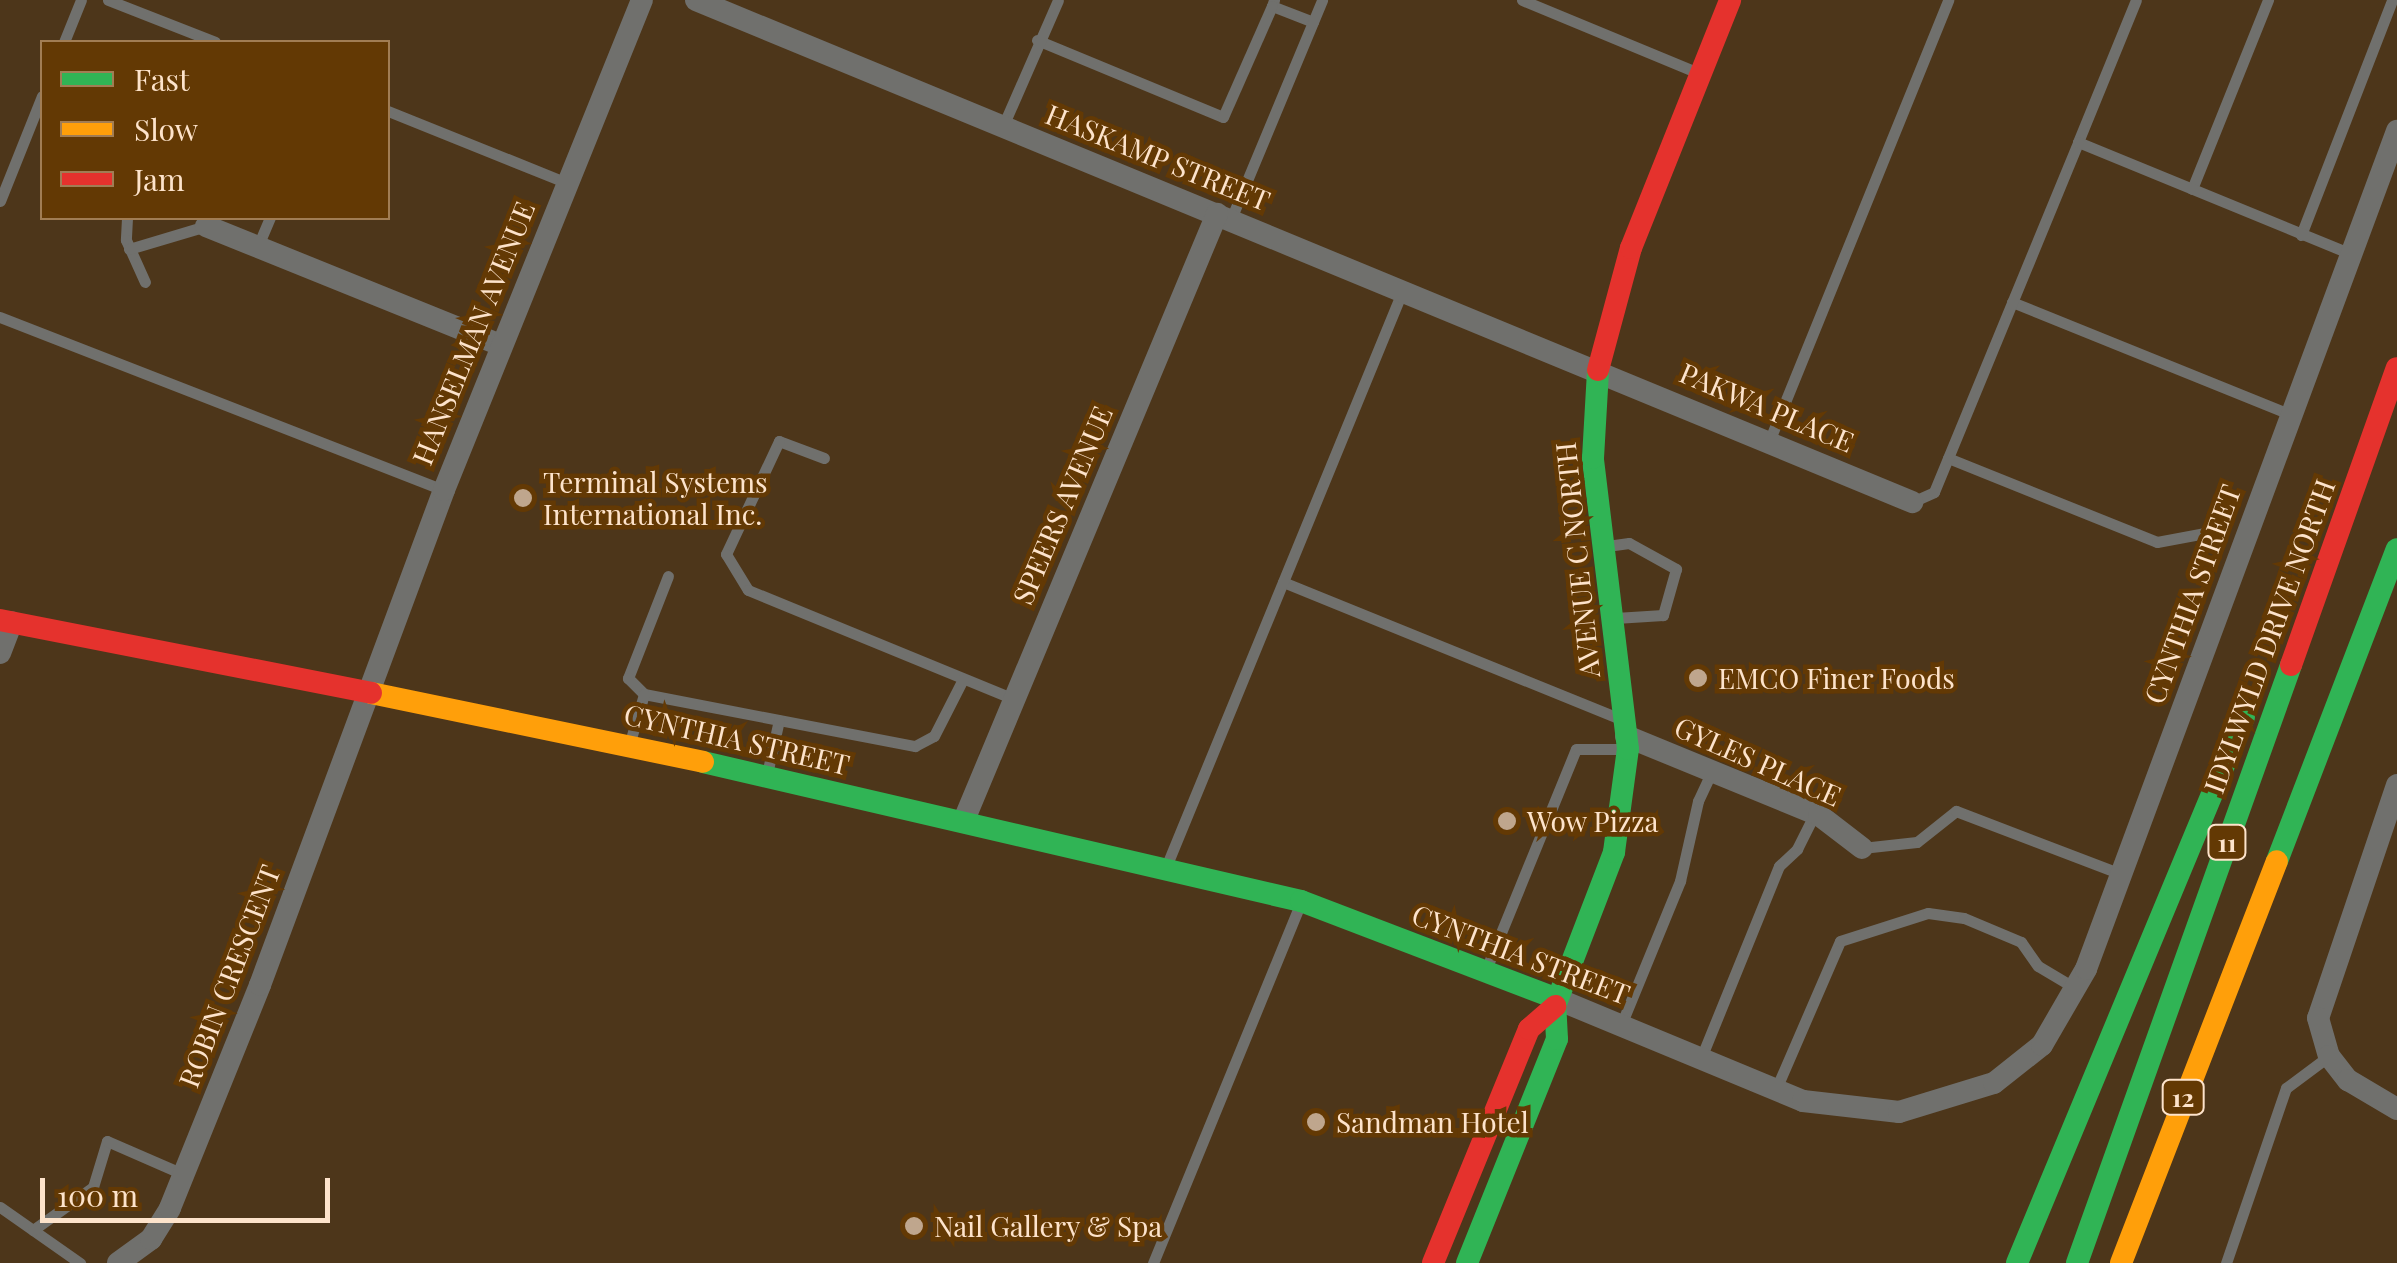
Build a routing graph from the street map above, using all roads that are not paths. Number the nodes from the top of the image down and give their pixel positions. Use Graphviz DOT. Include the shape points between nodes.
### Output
graph roads {
  1 [pos="82,0"];
  2 [pos="108,0"];
  3 [pos="642,0"];
  4 [pos="696,0"];
  5 [pos="1058,0"];
  6 [pos="1322,0"];
  7 [pos="1522,0"];
  8 [pos="1730,0"];
  9 [pos="1948,0"];
  10 [pos="2136,0"];
  11 [pos="2268,0"];
  12 [pos="2392,0"];
  13 [pos="1273,3"];
  14 [pos="1313,22"];
  15 [pos="65,40"];
  16 [pos="210,40"];
  17 [pos="1036,40"];
  18 [pos="1700,74"];
  19 [pos="40,101"];
  20 [pos="390,112"];
  21 [pos="1003,126"];
  22 [pos="2397,131"];
  23 [pos="2078,142"];
  24 [pos="565,182"];
  25 [pos="2192,189"];
  26 [pos="0,200"];
  27 [pos="1224,216"];
  28 [pos="127,220"];
  29 [pos="200,220"];
  30 [pos="269,220"];
  31 [pos="2302,235"];
  32 [pos="258,248"];
  33 [pos="129,249"];
  34 [pos="2351,254"];
  35 [pos="145,282"];
  36 [pos="1402,290"];
  37 [pos="2012,302"];
  38 [pos="0,317"];
  39 [pos="501,344"];
  40 [pos="2397,368"];
  41 [pos="1598,370"];
  42 [pos="2289,414"];
  43 [pos="2377,420"];
  44 [pos="1770,440"];
  45 [pos="824,458"];
  46 [pos="1948,458"];
  47 [pos="444,490"];
  48 [pos="1912,502"];
  49 [pos="2205,533"];
  50 [pos="1602,546"];
  51 [pos="2397,549"];
  52 [pos="668,576"];
  53 [pos="1283,582"];
  54 [pos="1612,618"];
  55 [pos="6,621"];
  56 [pos="0,653"];
  57 [pos="963,678"];
  58 [pos="369,692"];
  59 [pos="644,694"];
  60 [pos="1014,700"];
  61 [pos="780,720"];
  62 [pos="1626,735"];
  63 [pos="629,746"];
  64 [pos="1712,771"];
  65 [pos="2314,774"];
  66 [pos="767,777"];
  67 [pos="2397,785"];
  68 [pos="1815,813"];
  69 [pos="964,820"];
  70 [pos="1862,848"];
  71 [pos="1166,866"];
  72 [pos="2121,874"];
  73 [pos="1302,902"];
  74 [pos="1485,971"];
  75 [pos="2076,988"];
  76 [pos="1556,1003"];
  77 [pos="1621,1025"];
  78 [pos="2328,1056"];
  79 [pos="1701,1058"];
  80 [pos="1776,1089"];
  81 [pos="2397,1110"];
  82 [pos="1474,1162"];
  83 [pos="1503,1173"];
  84 [pos="184,1174"];
  85 [pos="2177,1191"];
  86 [pos="0,1207"];
  87 [pos="33,1230"];
  88 [pos="2028,1235"];
  89 [pos="80,1263"];
  90 [pos="118,1263"];
  91 [pos="1153,1263"];
  92 [pos="1433,1263"];
  93 [pos="1467,1263"];
  94 [pos="1998,1263"];
  95 [pos="2016,1263"];
  96 [pos="2076,1263"];
  97 [pos="2122,1263"];
  98 [pos="2226,1263"];
  1 -- 15 [label="lane"];
  2 -- 16 [label="lane"];
  3 -- 24 [label="street, HANSELMAN AVENUE"];
  4 -- 21 [label="street, HASKAMP STREET"];
  5 -- 17 [label="lane"];
  6 -- 14 [label="lane"];
  7 -- 18 [label="lane"];
  8 -- 18 [label="main road, AVENUE C NORTH"];
  9 -- 44 [label="lane"];
  10 -- 23 [label="lane"];
  11 -- 25 [label="lane"];
  12 -- 31 [label="lane"];
  13 -- 14 [label="lane"];
  13 -- 17 [label="lane" via="1223,117"];
  14 -- 27 [label="lane"];
  17 -- 21 [label="lane"];
  18 -- 41 [label="main road, AVENUE C NORTH" via="1630,248"];
  19 -- 26 [label="lane"];
  20 -- 24 [label="lane"];
  21 -- 27 [label="street, HASKAMP STREET"];
  22 -- 34 [label="street, CYNTHIA STREET"];
  23 -- 25 [label="lane"];
  23 -- 37 [label="lane"];
  24 -- 39 [label="street, HANSELMAN AVENUE"];
  25 -- 31 [label="lane"];
  27 -- 36 [label="street, HASKAMP STREET"];
  27 -- 60 [label="street, SPEERS AVENUE"];
  28 -- 33 [label="lane"];
  29 -- 32 [label="street"];
  29 -- 33 [label="lane"];
  30 -- 32 [label="lane"];
  31 -- 34 [label="lane"];
  32 -- 39 [label="street"];
  33 -- 35 [label="lane"];
  34 -- 42 [label="street, CYNTHIA STREET"];
  36 -- 41 [label="street, HASKAMP STREET"];
  36 -- 53 [label="lane"];
  37 -- 42 [label="lane"];
  37 -- 46 [label="lane"];
  38 -- 47 [label="lane"];
  39 -- 47 [label="street, HANSELMAN AVENUE"];
  40 -- 43 [label="main road, IDYLWYLD DRIVE NORTH / 11"];
  41 -- 44 [label="street, PAKWA PLACE"];
  41 -- 50 [label="main road, AVENUE C NORTH" via="1593,458"];
  42 -- 72 [label="street, CYNTHIA STREET"];
  43 -- 88 [label="main road" via="2326,515"];
  43 -- 96 [label="main road, IDYLWYLD DRIVE NORTH / 11"];
  44 -- 48 [label="street, PAKWA PLACE"];
  45 -- 57 [label="lane" via="779,441 726,554 748,590"];
  46 -- 48 [label="lane" via="1934,492"];
  46 -- 49 [label="lane" via="2157,542"];
  47 -- 58 [label="street, HANSELMAN AVENUE"];
  50 -- 54 [label="main road, AVENUE C NORTH"];
  50 -- 54 [label="lane" via="1629,543 1676,569 1663,615"];
  51 -- 65 [label="main road"];
  52 -- 59 [label="lane" via="628,678"];
  53 -- 62 [label="lane"];
  53 -- 71 [label="lane"];
  54 -- 62 [label="main road, AVENUE C NORTH"];
  55 -- 56 [label="street"];
  55 -- 58 [label="main road, CYNTHIA STREET"];
  57 -- 60 [label="lane"];
  57 -- 61 [label="lane" via="934,736 916,746"];
  58 -- 63 [label="main road, CYNTHIA STREET"];
  58 -- 84 [label="street, ROBIN CRESCENT"];
  59 -- 61 [label="lane"];
  59 -- 63 [label="lane"];
  60 -- 69 [label="street, SPEERS AVENUE"];
  61 -- 66 [label="lane"];
  62 -- 64 [label="street, GYLES PLACE"];
  62 -- 74 [label="lane" via="1576,749"];
  62 -- 76 [label="main road, AVENUE C NORTH" via="1614,852"];
  63 -- 66 [label="main road, CYNTHIA STREET"];
  64 -- 68 [label="street, GYLES PLACE"];
  64 -- 77 [label="lane" via="1698,801 1680,881"];
  65 -- 85 [label="main road" via="2275,909"];
  65 -- 97 [label="main road, 12" via="2245,932"];
  66 -- 69 [label="main road, CYNTHIA STREET"];
  67 -- 78 [label="street" via="2318,1018"];
  68 -- 70 [label="street, GYLES PLACE"];
  68 -- 79 [label="lane" via="1797,849 1778,866"];
  69 -- 71 [label="main road, CYNTHIA STREET"];
  70 -- 72 [label="lane" via="1917,842 1956,810"];
  71 -- 73 [label="main road, CYNTHIA STREET"];
  72 -- 75 [label="street, CYNTHIA STREET"];
  73 -- 74 [label="main road, CYNTHIA STREET"];
  73 -- 91 [label="lane"];
  74 -- 76 [label="main road, CYNTHIA STREET"];
  75 -- 80 [label="street, CYNTHIA STREET" via="2042,1045 1994,1083 1900,1112 1803,1101"];
  75 -- 80 [label="lane" via="2038,966 2021,942 1964,918 1928,912 1840,941"];
  76 -- 77 [label="street, CYNTHIA STREET"];
  76 -- 82 [label="main road, AVENUE C NORTH" via="1529,1028"];
  76 -- 83 [label="main road, AVENUE C NORTH" via="1558,1039"];
  77 -- 79 [label="street, CYNTHIA STREET"];
  78 -- 81 [label="street" via="2348,1080"];
  78 -- 98 [label="lane" via="2286,1088"];
  79 -- 80 [label="street, CYNTHIA STREET"];
  82 -- 83 [label="street"];
  82 -- 92 [label="main road, AVENUE C NORTH"];
  83 -- 93 [label="main road, AVENUE C NORTH"];
  84 -- 87 [label="lane" via="107,1141 93,1187"];
  84 -- 90 [label="street, ROBIN CRESCENT" via="150,1239"];
  86 -- 87 [label="lane"];
  87 -- 89 [label="lane"];
  88 -- 94 [label="lane"];
  88 -- 95 [label="main road"];
}
